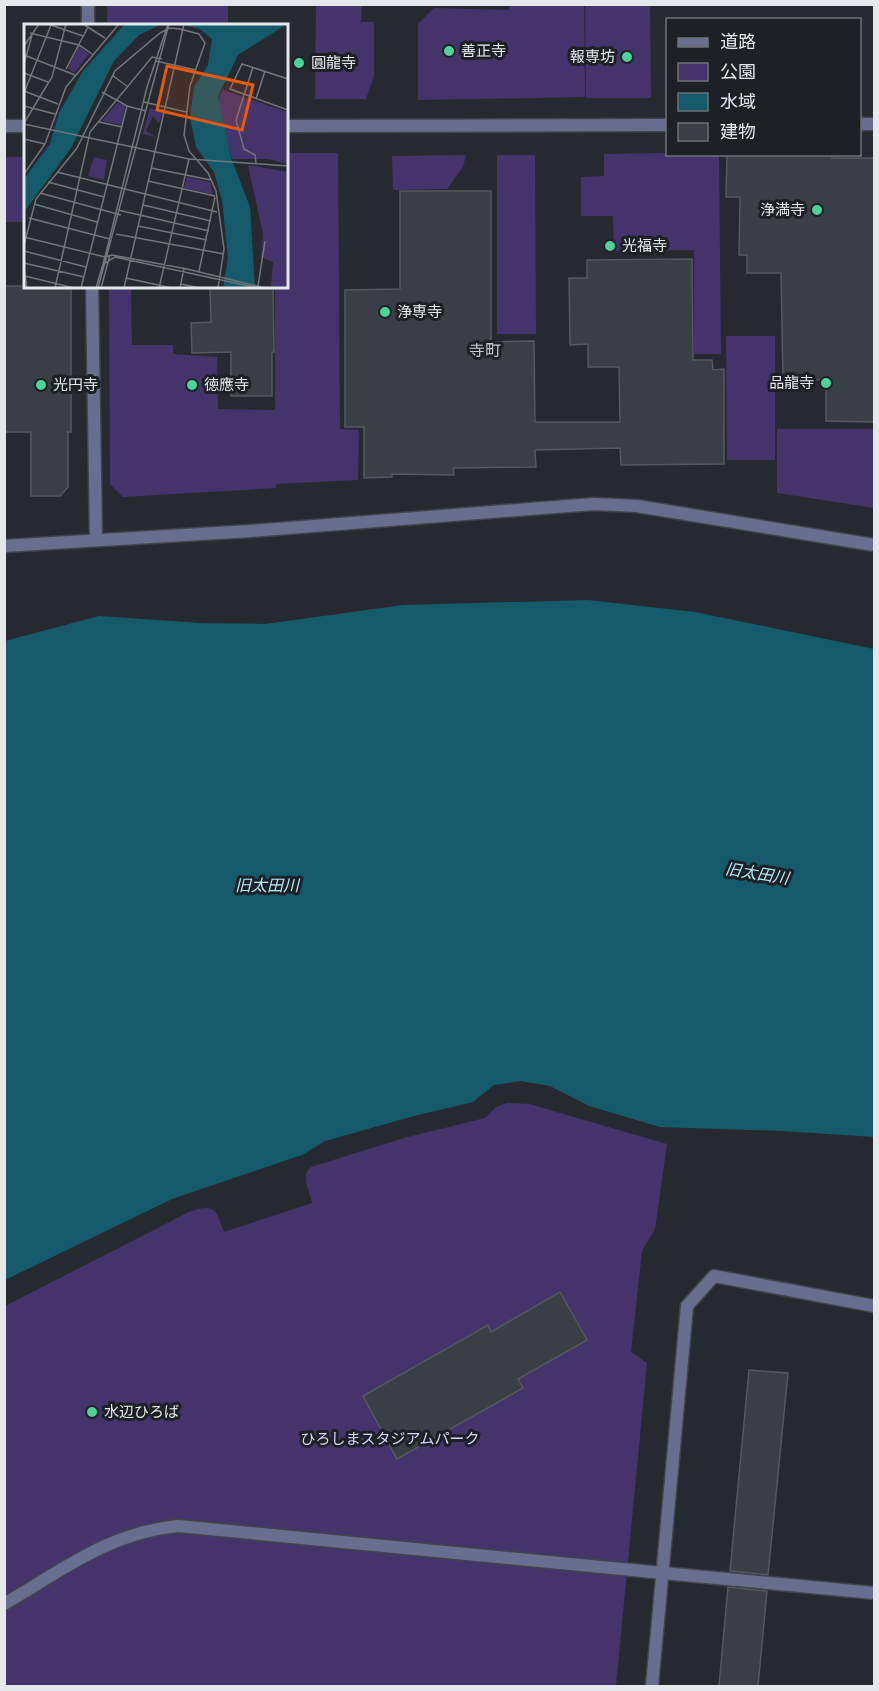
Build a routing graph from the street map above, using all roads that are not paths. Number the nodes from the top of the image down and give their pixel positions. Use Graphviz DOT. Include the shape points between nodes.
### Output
graph roads {
  1 [pos="87,4"];
  2 [pos="88,24"];
  3 [pos="666,125"];
  4 [pos="4,126"];
  5 [pos="24,126"];
  6 [pos="288,126"];
  7 [pos="92,288"];
  8 [pos="96,540"];
  9 [pos="874,545"];
  10 [pos="4,546"];
  11 [pos="874,1306"];
  12 [pos="663,1573"];
  13 [pos="874,1593"];
  14 [pos="4,1604"];
  15 [pos="652,1686"];
  1 -- 2 [label="street"];
  3 -- 6 [label="street"];
  4 -- 5 [label="street"];
  7 -- 8 [label="street"];
  8 -- 9 [label="street" via="594,504 637,506"];
  8 -- 10 [label="street"];
  11 -- 12 [label="street" via="714,1276 687,1306"];
  12 -- 13 [label="street"];
  12 -- 14 [label="street" via="178,1526 153,1529 104,1545"];
  12 -- 15 [label="street"];
}
